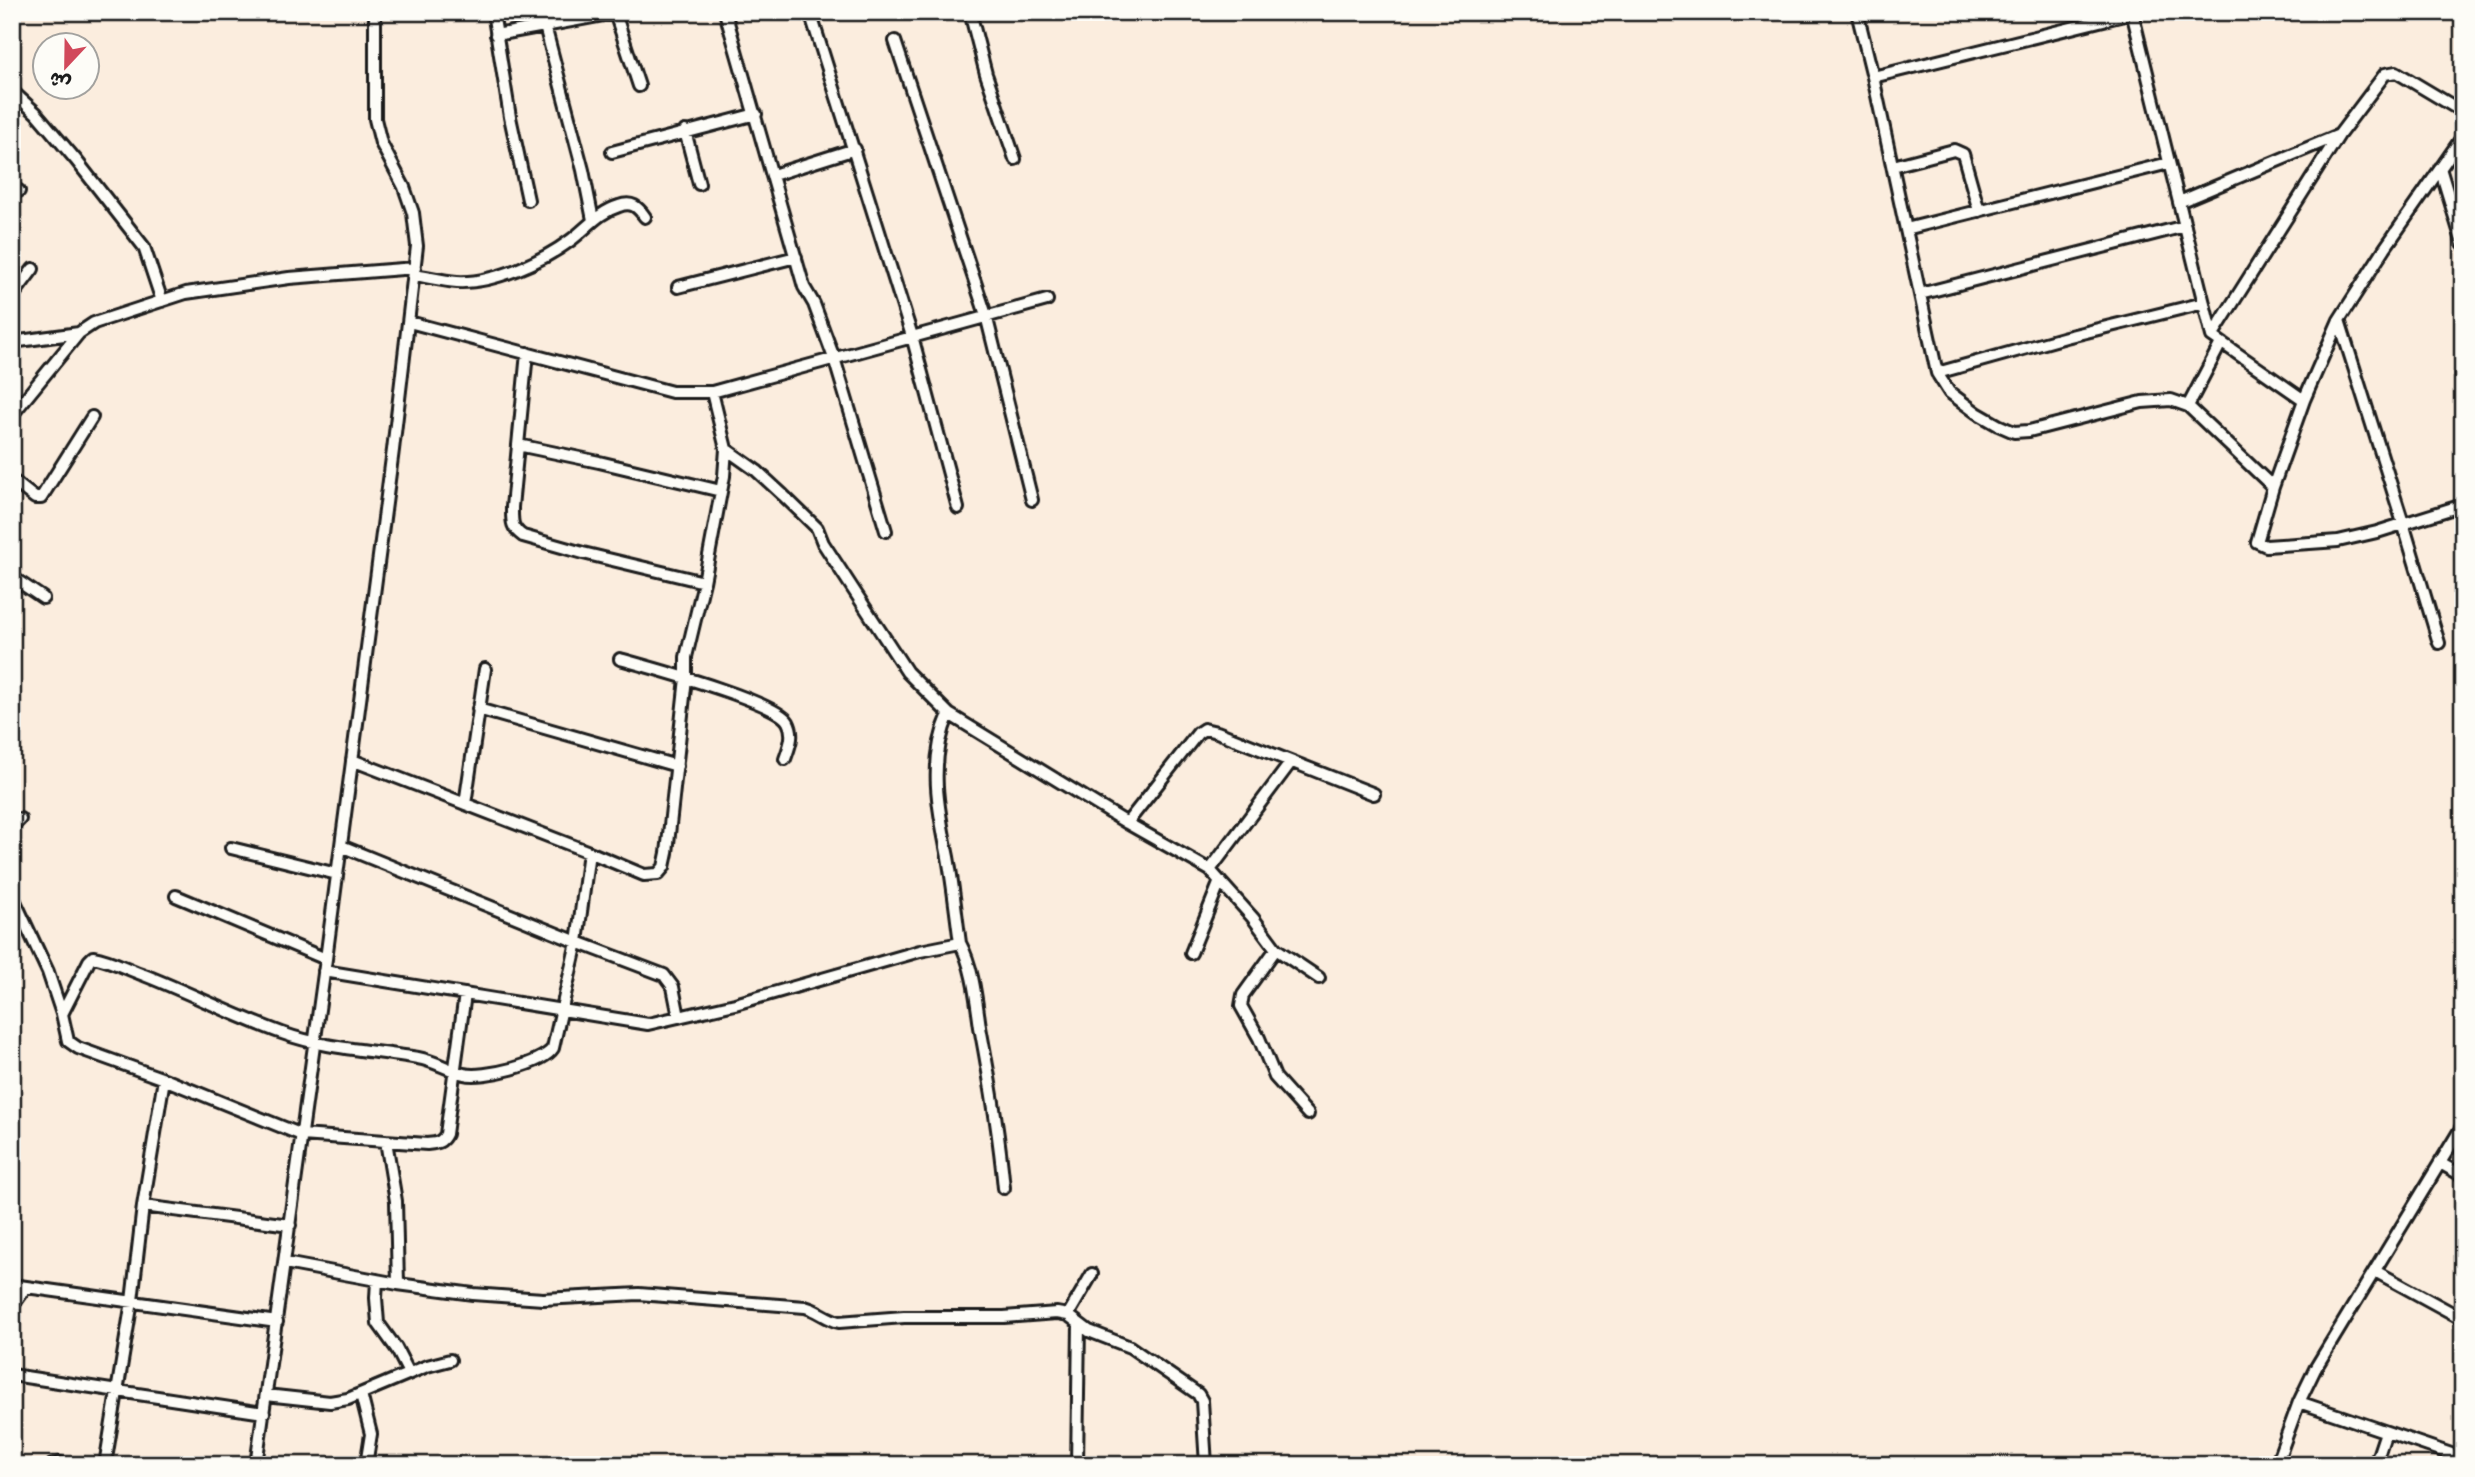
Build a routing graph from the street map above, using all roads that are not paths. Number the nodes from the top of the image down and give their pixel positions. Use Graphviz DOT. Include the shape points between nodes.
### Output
graph roads {
  1 [pos="375,12"];
  2 [pos="493,12"];
  3 [pos="725,12"];
  4 [pos="810,12"];
  5 [pos="970,12"];
  6 [pos="1857,12"];
  7 [pos="2132,12"];
  8 [pos="545,26"];
  9 [pos="496,35"];
  10 [pos="895,41"];
  11 [pos="1873,77"];
  12 [pos="639,86"];
  13 [pos="12,91"];
  14 [pos="2463,112"];
  15 [pos="756,114"];
  16 [pos="685,131"];
  17 [pos="2339,135"];
  18 [pos="2463,136"];
  19 [pos="855,149"];
  20 [pos="612,152"];
  21 [pos="1015,159"];
  22 [pos="2169,163"];
  23 [pos="1892,166"];
  24 [pos="2440,169"];
  25 [pos="773,175"];
  26 [pos="699,184"];
  27 [pos="528,200"];
  28 [pos="2179,202"];
  29 [pos="1979,211"];
  30 [pos="645,217"];
  31 [pos="593,220"];
  32 [pos="2185,226"];
  33 [pos="1906,229"];
  34 [pos="2463,244"];
  35 [pos="796,257"];
  36 [pos="33,269"];
  37 [pos="415,272"];
  38 [pos="16,285"];
  39 [pos="678,287"];
  40 [pos="1920,294"];
  41 [pos="12,297"];
  42 [pos="1046,300"];
  43 [pos="162,301"];
  44 [pos="2204,303"];
  45 [pos="986,315"];
  46 [pos="2339,320"];
  47 [pos="409,322"];
  48 [pos="79,333"];
  49 [pos="912,336"];
  50 [pos="2217,340"];
  51 [pos="12,342"];
  52 [pos="527,353"];
  53 [pos="834,358"];
  54 [pos="1937,373"];
  55 [pos="712,392"];
  56 [pos="2304,400"];
  57 [pos="2188,406"];
  58 [pos="12,415"];
  59 [pos="92,417"];
  60 [pos="518,446"];
  61 [pos="726,449"];
  62 [pos="12,480"];
  63 [pos="2273,487"];
  64 [pos="721,491"];
  65 [pos="1032,500"];
  66 [pos="2463,505"];
  67 [pos="958,508"];
  68 [pos="2403,523"];
  69 [pos="886,531"];
  70 [pos="12,577"];
  71 [pos="704,582"];
  72 [pos="43,598"];
  73 [pos="2439,643"];
  74 [pos="620,659"];
  75 [pos="485,669"];
  76 [pos="686,678"];
  77 [pos="478,709"];
  78 [pos="949,714"];
  79 [pos="785,759"];
  80 [pos="352,760"];
  81 [pos="1291,762"];
  82 [pos="677,766"];
  83 [pos="1374,794"];
  84 [pos="465,804"];
  85 [pos="1127,823"];
  86 [pos="341,846"];
  87 [pos="231,848"];
  88 [pos="589,852"];
  89 [pos="1210,870"];
  90 [pos="337,874"];
  91 [pos="1220,881"];
  92 [pos="12,895"];
  93 [pos="176,895"];
  94 [pos="577,942"];
  95 [pos="960,943"];
  96 [pos="1276,949"];
  97 [pos="1191,953"];
  98 [pos="326,959"];
  99 [pos="324,971"];
  100 [pos="1319,978"];
  101 [pos="465,994"];
  102 [pos="563,1010"];
  103 [pos="62,1014"];
  104 [pos="679,1017"];
  105 [pos="314,1044"];
  106 [pos="454,1070"];
  107 [pos="164,1079"];
  108 [pos="1308,1114"];
  109 [pos="2463,1125"];
  110 [pos="302,1135"];
  111 [pos="386,1141"];
  112 [pos="2440,1163"];
  113 [pos="2463,1176"];
  114 [pos="1004,1188"];
  115 [pos="144,1206"];
  116 [pos="290,1225"];
  117 [pos="285,1263"];
  118 [pos="2375,1271"];
  119 [pos="1092,1274"];
  120 [pos="377,1280"];
  121 [pos="398,1284"];
  122 [pos="12,1285"];
  123 [pos="26,1287"];
  124 [pos="132,1301"];
  125 [pos="12,1307"];
  126 [pos="1068,1315"];
  127 [pos="2463,1319"];
  128 [pos="277,1322"];
  129 [pos="1079,1324"];
  130 [pos="450,1360"];
  131 [pos="409,1373"];
  132 [pos="12,1375"];
  133 [pos="117,1390"];
  134 [pos="361,1394"];
  135 [pos="266,1395"];
  136 [pos="2299,1402"];
  137 [pos="264,1413"];
  138 [pos="2386,1432"];
  139 [pos="2462,1457"];
  140 [pos="52,1465"];
  141 [pos="63,1465"];
  142 [pos="105,1465"];
  143 [pos="256,1465"];
  144 [pos="366,1465"];
  145 [pos="1077,1465"];
  146 [pos="1206,1465"];
  147 [pos="2276,1465"];
  148 [pos="2375,1465"];
  1 -- 37 [label="street" via="375,119 413,213"];
  2 -- 9 [label="street"];
  3 -- 15 [label="street"];
  4 -- 19 [label="street"];
  5 -- 21 [label="street"];
  6 -- 11 [label="street"];
  7 -- 11 [label="street"];
  7 -- 22 [label="street"];
  8 -- 9 [label="street"];
  8 -- 12 [label="street" via="615,13"];
  8 -- 31 [label="street"];
  9 -- 27 [label="street"];
  10 -- 45 [label="street"];
  11 -- 23 [label="street"];
  13 -- 43 [label="street" via="52,132 144,247"];
  14 -- 17 [label="street" via="2390,72"];
  15 -- 16 [label="street"];
  15 -- 25 [label="street"];
  16 -- 20 [label="street"];
  16 -- 26 [label="street"];
  17 -- 28 [label="street"];
  17 -- 50 [label="street"];
  18 -- 24 [label="street"];
  19 -- 25 [label="street"];
  19 -- 49 [label="street"];
  22 -- 28 [label="street"];
  22 -- 29 [label="street"];
  23 -- 29 [label="street" via="1960,151"];
  23 -- 33 [label="street"];
  24 -- 34 [label="street"];
  24 -- 46 [label="street"];
  25 -- 35 [label="street"];
  28 -- 32 [label="street"];
  29 -- 33 [label="street"];
  30 -- 31 [label="street" via="630,204"];
  31 -- 37 [label="street" via="568,242 520,268 477,282"];
  32 -- 40 [label="street"];
  32 -- 44 [label="street"];
  33 -- 40 [label="street"];
  35 -- 39 [label="street"];
  35 -- 53 [label="street"];
  36 -- 38 [label="street"];
  37 -- 43 [label="street" via="289,278 186,293"];
  37 -- 47 [label="street"];
  38 -- 41 [label="street"];
  40 -- 54 [label="street"];
  42 -- 45 [label="street"];
  43 -- 48 [label="street" via="94,323"];
  44 -- 50 [label="street"];
  44 -- 54 [label="street"];
  45 -- 49 [label="street"];
  45 -- 65 [label="street"];
  46 -- 56 [label="street"];
  46 -- 68 [label="street"];
  47 -- 52 [label="street"];
  47 -- 80 [label="street"];
  48 -- 51 [label="street"];
  48 -- 58 [label="street"];
  49 -- 53 [label="street"];
  49 -- 67 [label="street"];
  50 -- 56 [label="street"];
  50 -- 57 [label="street"];
  52 -- 55 [label="street" via="672,392"];
  52 -- 60 [label="street"];
  53 -- 55 [label="street"];
  53 -- 69 [label="street"];
  54 -- 57 [label="street" via="1949,392 2014,432 2142,402 2171,400"];
  55 -- 61 [label="street"];
  56 -- 63 [label="street"];
  57 -- 63 [label="street"];
  59 -- 62 [label="street" via="41,498"];
  60 -- 64 [label="street"];
  60 -- 71 [label="street" via="512,522 523,536"];
  61 -- 64 [label="street"];
  61 -- 78 [label="street" via="757,471 817,528 822,543 907,673"];
  63 -- 68 [label="street" via="2260,545 2338,541"];
  64 -- 71 [label="street"];
  66 -- 68 [label="street"];
  68 -- 73 [label="street"];
  70 -- 72 [label="street"];
  71 -- 76 [label="street" via="686,657"];
  74 -- 76 [label="street"];
  75 -- 77 [label="street"];
  76 -- 79 [label="street" via="760,704 785,718 792,741"];
  76 -- 82 [label="street"];
  77 -- 82 [label="street"];
  77 -- 84 [label="street"];
  78 -- 85 [label="street"];
  78 -- 95 [label="street" via="942,731 936,781"];
  80 -- 84 [label="street"];
  80 -- 86 [label="street"];
  81 -- 83 [label="street"];
  81 -- 85 [label="street" via="1204,729"];
  81 -- 89 [label="street"];
  82 -- 88 [label="street" via="667,853 658,874 643,875"];
  84 -- 88 [label="street"];
  85 -- 89 [label="street"];
  86 -- 90 [label="street"];
  86 -- 94 [label="street"];
  87 -- 90 [label="street"];
  88 -- 94 [label="street"];
  89 -- 91 [label="street"];
  90 -- 98 [label="street"];
  91 -- 96 [label="street"];
  91 -- 97 [label="street"];
  92 -- 103 [label="street"];
  93 -- 98 [label="street"];
  94 -- 102 [label="street"];
  94 -- 104 [label="street" via="670,979"];
  95 -- 104 [label="street"];
  95 -- 114 [label="street" via="967,955 978,1010"];
  96 -- 100 [label="street"];
  96 -- 108 [label="street" via="1243,995 1241,1006 1275,1077"];
  98 -- 99 [label="street"];
  99 -- 101 [label="street"];
  99 -- 105 [label="street"];
  101 -- 102 [label="street"];
  101 -- 106 [label="street"];
  102 -- 104 [label="street" via="648,1024"];
  102 -- 106 [label="street" via="549,1054 497,1072"];
  103 -- 105 [label="street" via="93,957"];
  103 -- 107 [label="street" via="68,1041 78,1048"];
  105 -- 106 [label="street" via="419,1058"];
  105 -- 110 [label="street"];
  106 -- 111 [label="street" via="443,1140 427,1144"];
  107 -- 110 [label="street"];
  107 -- 115 [label="street"];
  109 -- 112 [label="street"];
  110 -- 111 [label="street"];
  110 -- 116 [label="street"];
  111 -- 121 [label="street" via="396,1201"];
  112 -- 113 [label="street"];
  112 -- 118 [label="street"];
  115 -- 116 [label="street"];
  115 -- 124 [label="street"];
  116 -- 117 [label="street"];
  117 -- 120 [label="street"];
  117 -- 128 [label="street"];
  118 -- 127 [label="street"];
  118 -- 136 [label="street" via="2330,1341"];
  119 -- 126 [label="street"];
  120 -- 121 [label="street"];
  120 -- 131 [label="street" via="379,1323"];
  121 -- 126 [label="street" via="543,1298 639,1294 709,1298 805,1307 839,1322"];
  122 -- 123 [label="street"];
  123 -- 124 [label="street"];
  123 -- 125 [label="street"];
  124 -- 128 [label="street"];
  124 -- 133 [label="street"];
  126 -- 129 [label="street"];
  128 -- 135 [label="street"];
  129 -- 145 [label="street"];
  129 -- 146 [label="street" via="1102,1338 1130,1346 1198,1394"];
  130 -- 131 [label="street"];
  131 -- 134 [label="street"];
  132 -- 133 [label="street"];
  133 -- 137 [label="street"];
  133 -- 142 [label="street"];
  134 -- 135 [label="street" via="330,1402"];
  134 -- 144 [label="street" via="371,1434"];
  135 -- 137 [label="street"];
  136 -- 138 [label="street"];
  136 -- 147 [label="street"];
  137 -- 143 [label="street"];
  138 -- 139 [label="street"];
  138 -- 148 [label="street"];
  140 -- 141 [label="street"];
}
